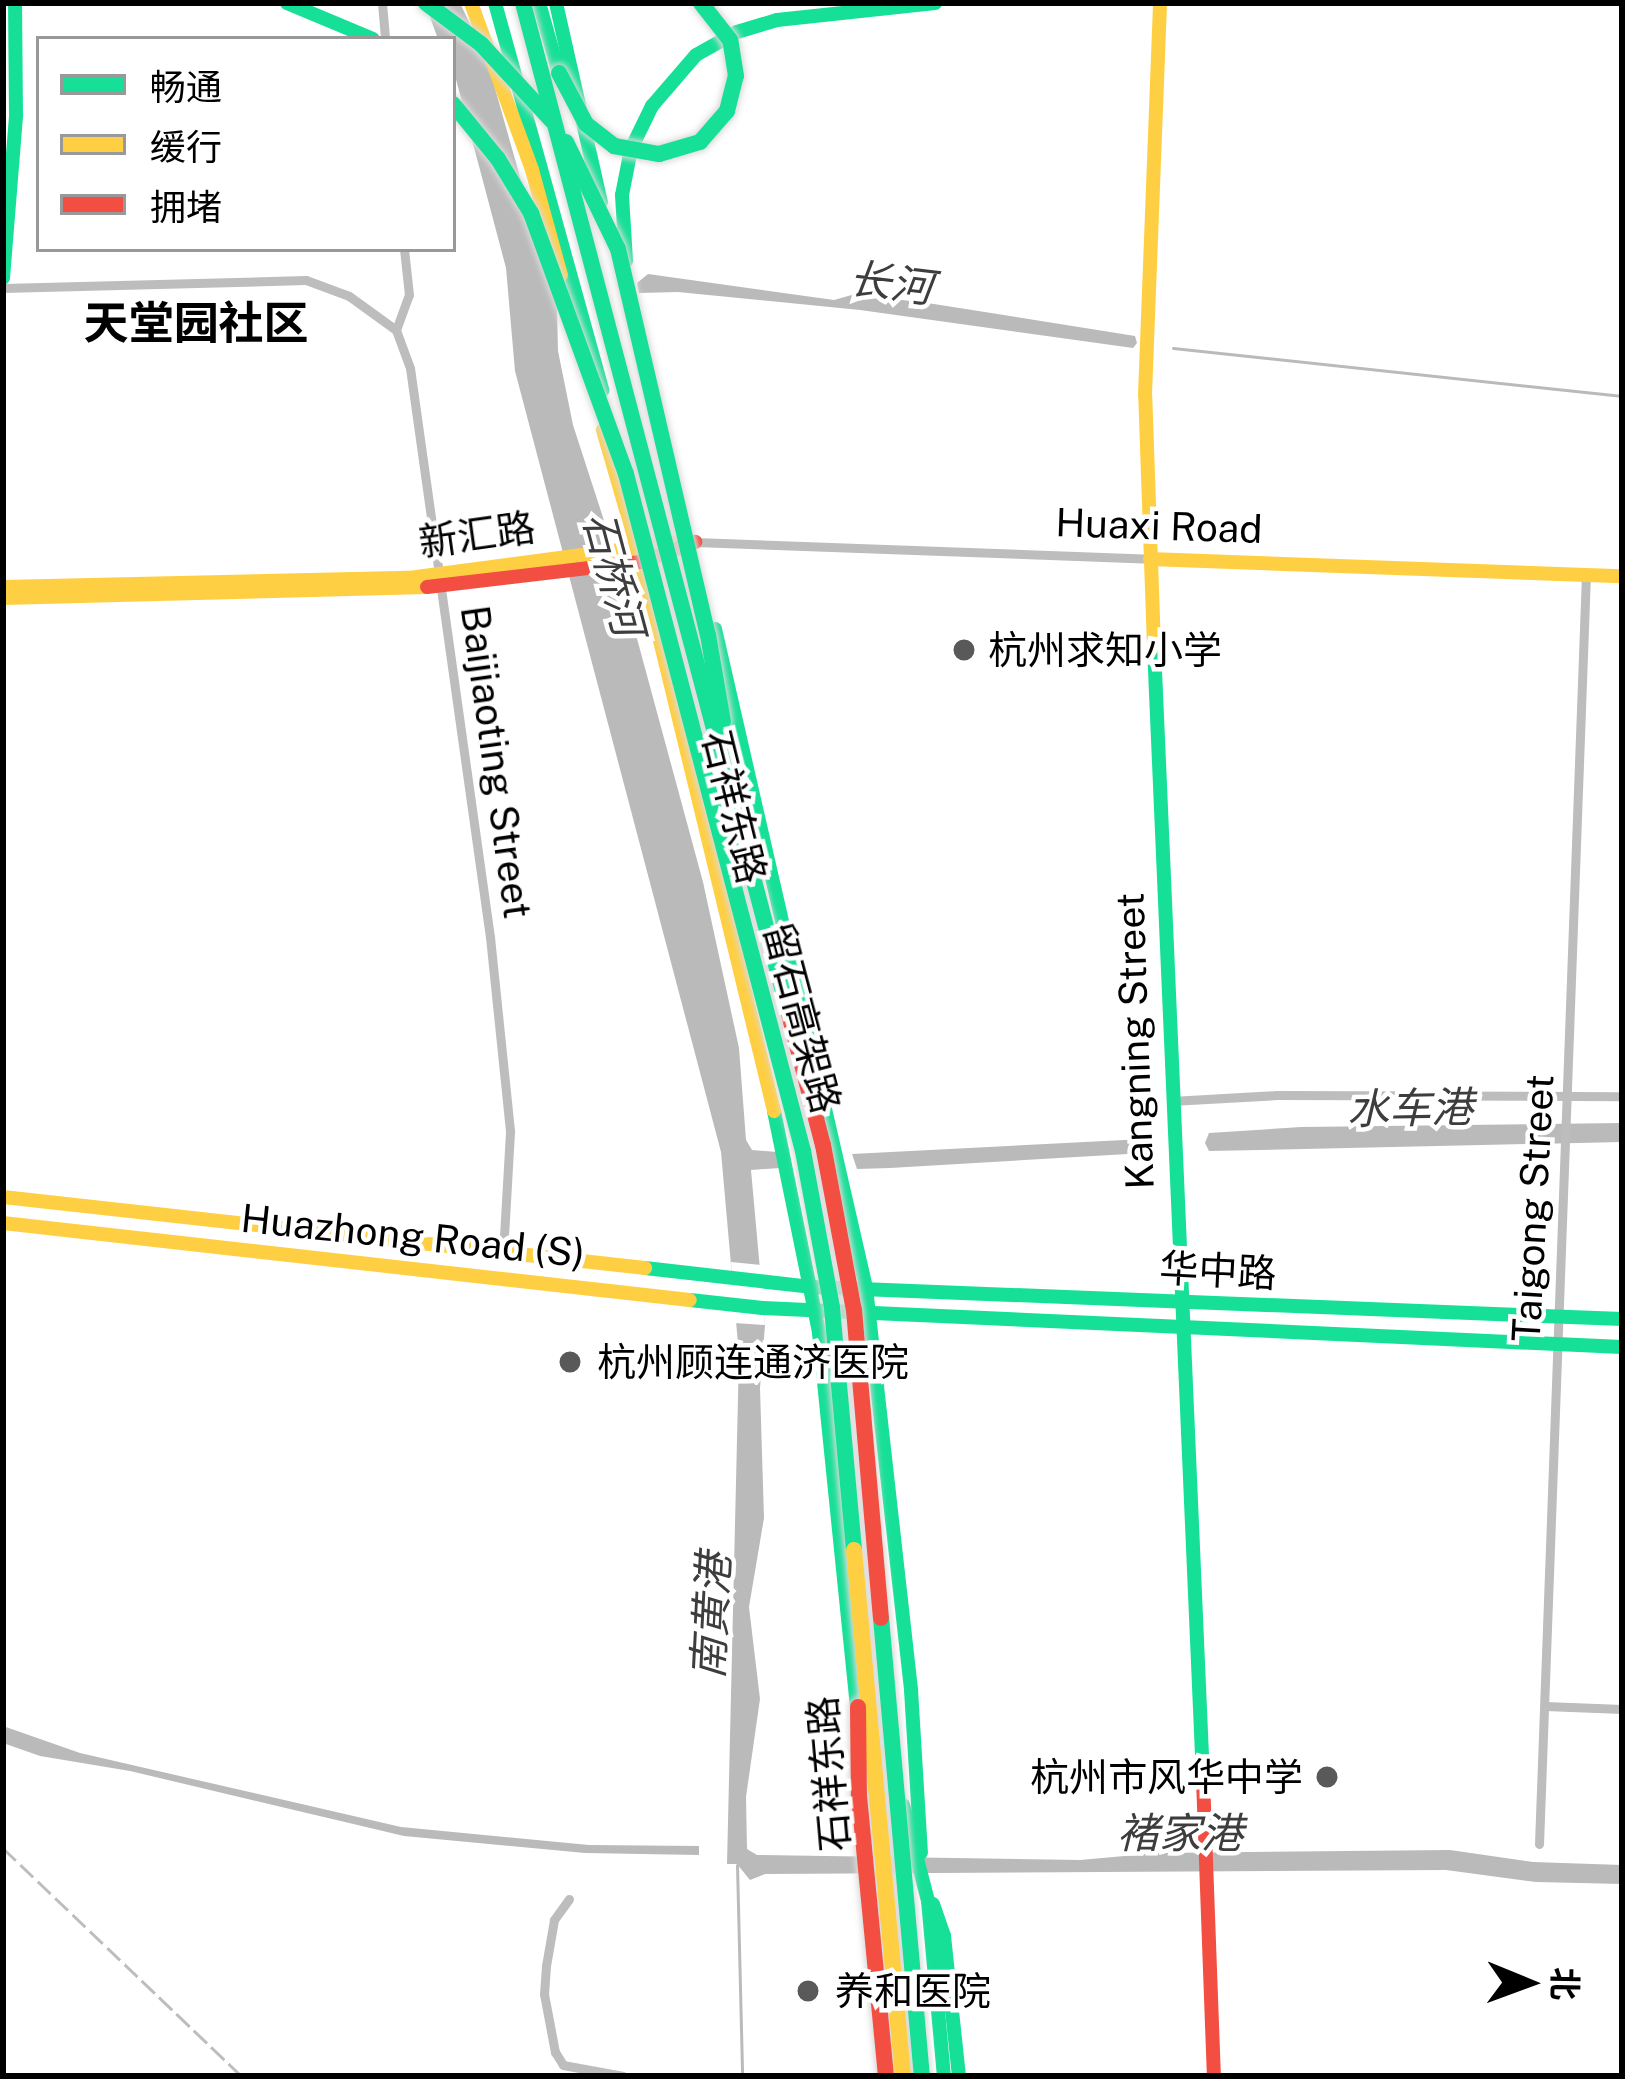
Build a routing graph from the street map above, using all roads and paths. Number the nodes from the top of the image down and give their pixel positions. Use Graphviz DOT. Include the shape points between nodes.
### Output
graph roads {
  1 [pos="15,3"];
  2 [pos="286,3"];
  3 [pos="382,3"];
  4 [pos="426,3"];
  5 [pos="470,3"];
  6 [pos="523,3"];
  7 [pos="539,3"];
  8 [pos="556,3"];
  9 [pos="701,3"];
  10 [pos="935,3"];
  11 [pos="1160,3"];
  12 [pos="495,9"];
  13 [pos="366,36"];
  14 [pos="385,36"];
  15 [pos="456,108"];
  16 [pos="404,252"];
  17 [pos="3,278"];
  18 [pos="3,288"];
  19 [pos="629,292"];
  20 [pos="396,330"];
  21 [pos="626,474"];
  22 [pos="695,542"];
  23 [pos="630,555"];
  24 [pos="1150,559"];
  25 [pos="1586,574"];
  26 [pos="1622,576"];
  27 [pos="441,580"];
  28 [pos="3,587"];
  29 [pos="3,598"];
  30 [pos="742,835"];
  31 [pos="1622,1096"];
  32 [pos="1568,1099"];
  33 [pos="1171,1101"];
  34 [pos="3,1197"];
  35 [pos="3,1222"];
  36 [pos="503,1252"];
  37 [pos="811,1287"];
  38 [pos="866,1288"];
  39 [pos="1178,1302"];
  40 [pos="816,1312"];
  41 [pos="869,1315"];
  42 [pos="1559,1318"];
  43 [pos="1622,1319"];
  44 [pos="1179,1330"];
  45 [pos="1556,1345"];
  46 [pos="1622,1347"];
  47 [pos="856,1586"];
  48 [pos="1545,1706"];
  49 [pos="1622,1709"];
  50 [pos="892,1763"];
  51 [pos="1539,1844"];
  52 [pos="569,1899"];
  53 [pos="623,2076"];
  54 [pos="885,2076"];
  55 [pos="903,2076"];
  56 [pos="922,2076"];
  57 [pos="944,2076"];
  58 [pos="959,2076"];
  59 [pos="1214,2076"];
  1 -- 17 [label="main road"];
  2 -- 13 [label="main road"];
  3 -- 14 [label="street"];
  4 -- 19 [label="main road, bridge" via="481,44 550,118 608,224"];
  5 -- 23 [label="main road, 石祥东路" via="532,170"];
  6 -- 30 [label="main road, 留石高架路, bridge"];
  7 -- 9 [label="main road, bridge" via="563,84 586,124 614,146 659,154 709,135 733,95 730,40"];
  8 -- 22 [label="main road, 石祥东路" via="621,296"];
  10 -- 19 [label="main road, bridge" via="777,20 696,56 652,106 627,162"];
  11 -- 24 [label="main road, Kangning Street" via="1145,395"];
  12 -- 21 [label="main road, 留石高架路, bridge"];
  15 -- 21 [label="main road, bridge" via="531,213"];
  16 -- 20 [label="street" via="409,295"];
  18 -- 20 [label="street" via="306,280 349,296"];
  19 -- 30 [label="main road, bridge" via="708,635"];
  20 -- 27 [label="street, Baijiaoting Street" via="410,368"];
  21 -- 47 [label="main road, 留石高架路, bridge" via="803,1151 832,1308"];
  22 -- 23 [label="main road, 新汇路"];
  22 -- 24 [label="street, Huaxi Road"];
  22 -- 38 [label="main road, 石祥东路"];
  23 -- 27 [label="main road, 新汇路"];
  23 -- 37 [label="main road, 石祥东路" via="784,1145"];
  24 -- 25 [label="main road, Huaxi Road"];
  24 -- 33 [label="main road, Kangning Street"];
  25 -- 26 [label="main road, Huaxi Road"];
  25 -- 32 [label="street, Taigong Street"];
  27 -- 28 [label="main road, 新汇路"];
  27 -- 29 [label="main road, 新汇路"];
  27 -- 36 [label="street, Baijiaoting Street" via="510,1132"];
  30 -- 50 [label="main road, 留石高架路, bridge" via="823,1145 854,1310"];
  31 -- 32 [label="street"];
  32 -- 33 [label="street"];
  32 -- 42 [label="street, Taigong Street"];
  33 -- 39 [label="main road, Kangning Street"];
  34 -- 36 [label="main road, Huazhong Road (S)"];
  35 -- 40 [label="main road, Huazhong Road (S)"];
  36 -- 37 [label="main road, Huazhong Road (S)"];
  37 -- 38 [label="main road, 华中路"];
  37 -- 40 [label="main road, 石祥东路"];
  38 -- 39 [label="main road, 华中路"];
  38 -- 41 [label="main road, 石祥东路"];
  39 -- 42 [label="main road, 华中路"];
  39 -- 44 [label="main road, Kangning Street"];
  40 -- 41 [label="main road, 华中路"];
  40 -- 54 [label="main road, 石祥东路, bridge"];
  41 -- 44 [label="main road, 华中路"];
  41 -- 58 [label="main road, 石祥东路" via="921,1853 944,1936"];
  42 -- 43 [label="main road, 华中路"];
  42 -- 45 [label="street, Taigong Street"];
  44 -- 45 [label="main road, 华中路"];
  44 -- 59 [label="main road, Kangning Street"];
  45 -- 46 [label="main road, 华中路"];
  45 -- 48 [label="street, Taigong Street"];
  47 -- 54 [label="main road, bridge" via="859,1796"];
  47 -- 55 [label="main road, 留石高架路, bridge"];
  48 -- 49 [label="street"];
  48 -- 51 [label="street, Taigong Street"];
  50 -- 56 [label="main road, 留石高架路, bridge"];
  50 -- 57 [label="main road, bridge" via="928,1901"];
  52 -- 53 [label="street" via="554,1920 546,1966 555,2052 563,2066"];
}
